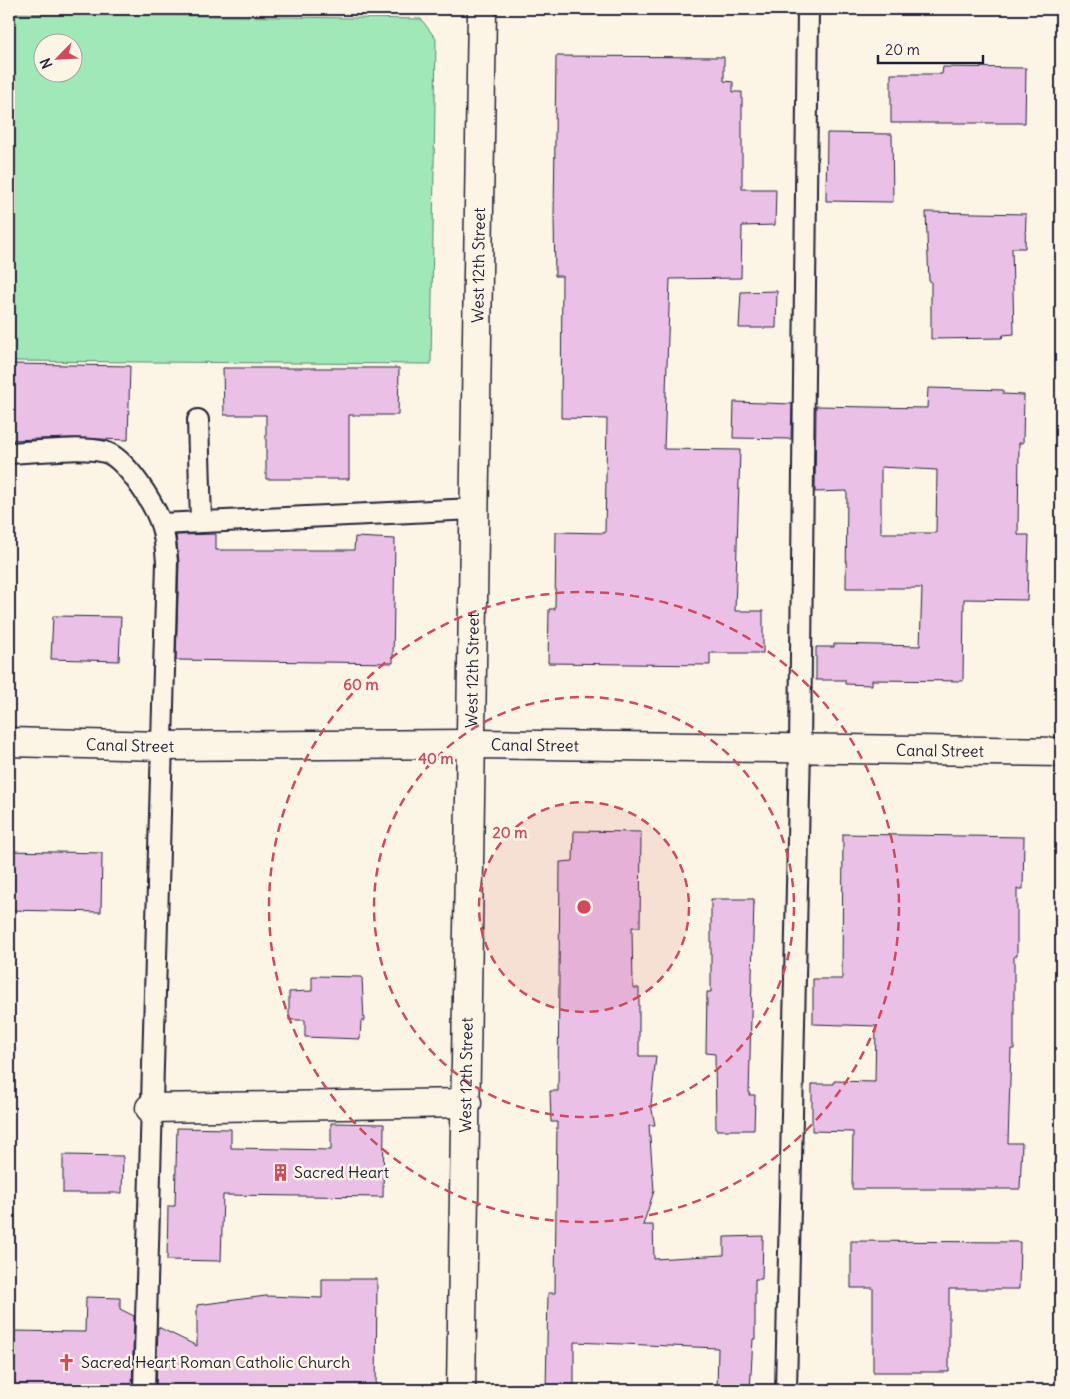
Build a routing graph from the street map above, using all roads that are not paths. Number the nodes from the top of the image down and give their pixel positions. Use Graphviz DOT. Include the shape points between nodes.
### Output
graph roads {
  1 [pos="482,9"];
  2 [pos="808,9"];
  3 [pos="198,420"];
  4 [pos="9,453"];
  5 [pos="474,509"];
  6 [pos="201,521"];
  7 [pos="161,524"];
  8 [pos="9,742"];
  9 [pos="471,744"];
  10 [pos="160,746"];
  11 [pos="800,748"];
  12 [pos="1061,752"];
  13 [pos="467,1103"];
  14 [pos="150,1108"];
  15 [pos="144,1390"];
  16 [pos="461,1390"];
  17 [pos="786,1390"];
  1 -- 5 [label="street, West 12th Street"];
  2 -- 11 [label="lane"];
  3 -- 6 [label="lane"];
  4 -- 7 [label="lane" via="105,452 130,471"];
  5 -- 6 [label="lane"];
  5 -- 9 [label="street, West 12th Street"];
  6 -- 7 [label="lane"];
  7 -- 10 [label="lane" via="167,562"];
  8 -- 10 [label="street, Canal Street"];
  9 -- 10 [label="street, Canal Street"];
  9 -- 11 [label="street, Canal Street"];
  9 -- 13 [label="street, West 12th Street"];
  10 -- 14 [label="lane"];
  11 -- 12 [label="street, Canal Street"];
  11 -- 17 [label="lane"];
  13 -- 14 [label="street"];
  13 -- 16 [label="street, West 12th Street"];
  14 -- 15 [label="lane"];
}
